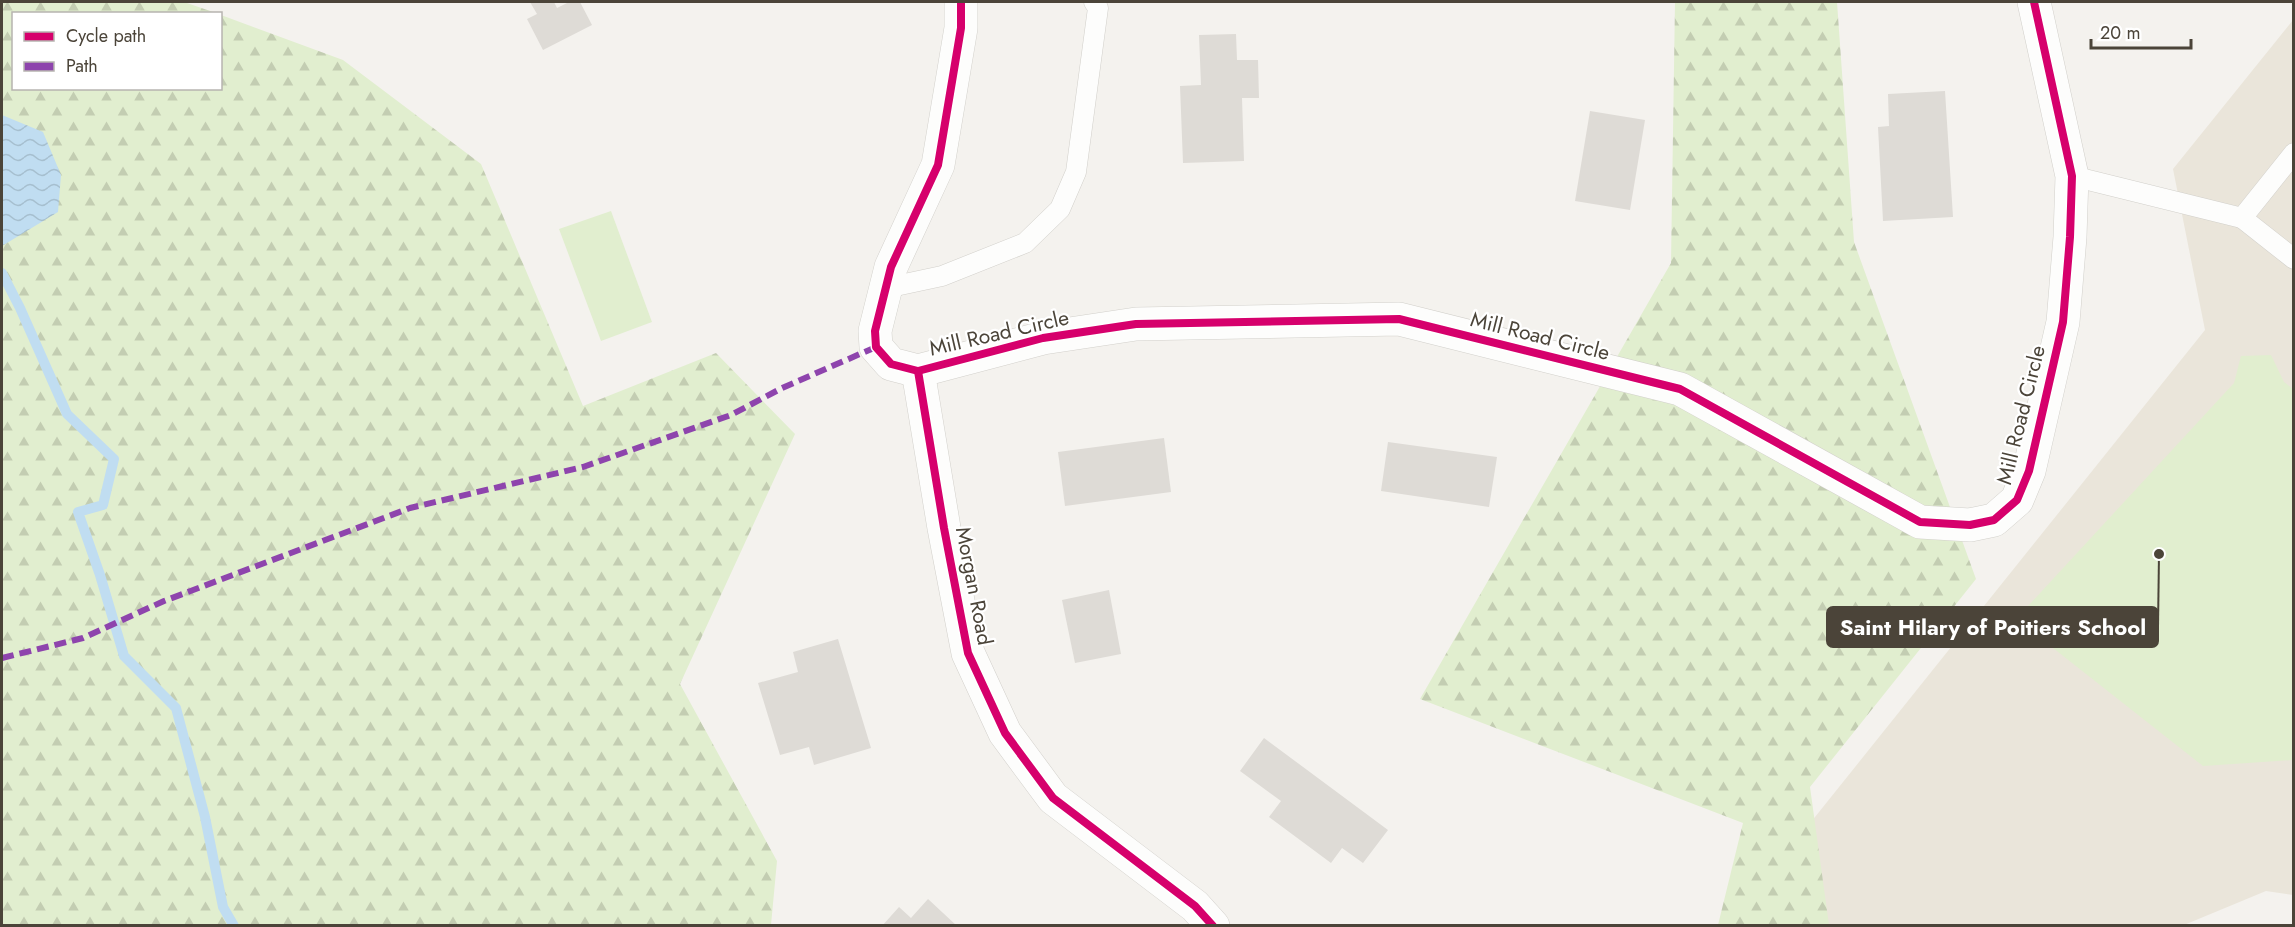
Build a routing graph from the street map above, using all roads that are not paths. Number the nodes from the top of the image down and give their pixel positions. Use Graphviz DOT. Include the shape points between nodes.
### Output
graph roads {
  1 [pos="961,2"];
  2 [pos="1094,2"];
  3 [pos="2034,2"];
  4 [pos="2294,153"];
  5 [pos="2072,176"];
  6 [pos="2242,218"];
  7 [pos="2294,259"];
  8 [pos="886,288"];
  9 [pos="918,371"];
  10 [pos="1213,926"];
  1 -- 8 [label="street, Mill Road Circle" via="961,28 938,165 891,267"];
  2 -- 8 [label="lane" via="1098,8 1076,172 1060,209 1024,243 942,276"];
  3 -- 5 [label="street, Mill Road Circle"];
  4 -- 6 [label="lane"];
  5 -- 6 [label="lane"];
  5 -- 9 [label="street, Mill Road Circle" via="2063,322 2029,471 2017,500 1994,520 1970,525 1920,522 1680,389 1399,319 1136,324 1044,338"];
  6 -- 7 [label="lane"];
  8 -- 9 [label="street, Mill Road Circle" via="875,331 876,347 891,364"];
  9 -- 10 [label="street, Morgan Road" via="968,653 1005,733 1053,798 1195,906"];
}
